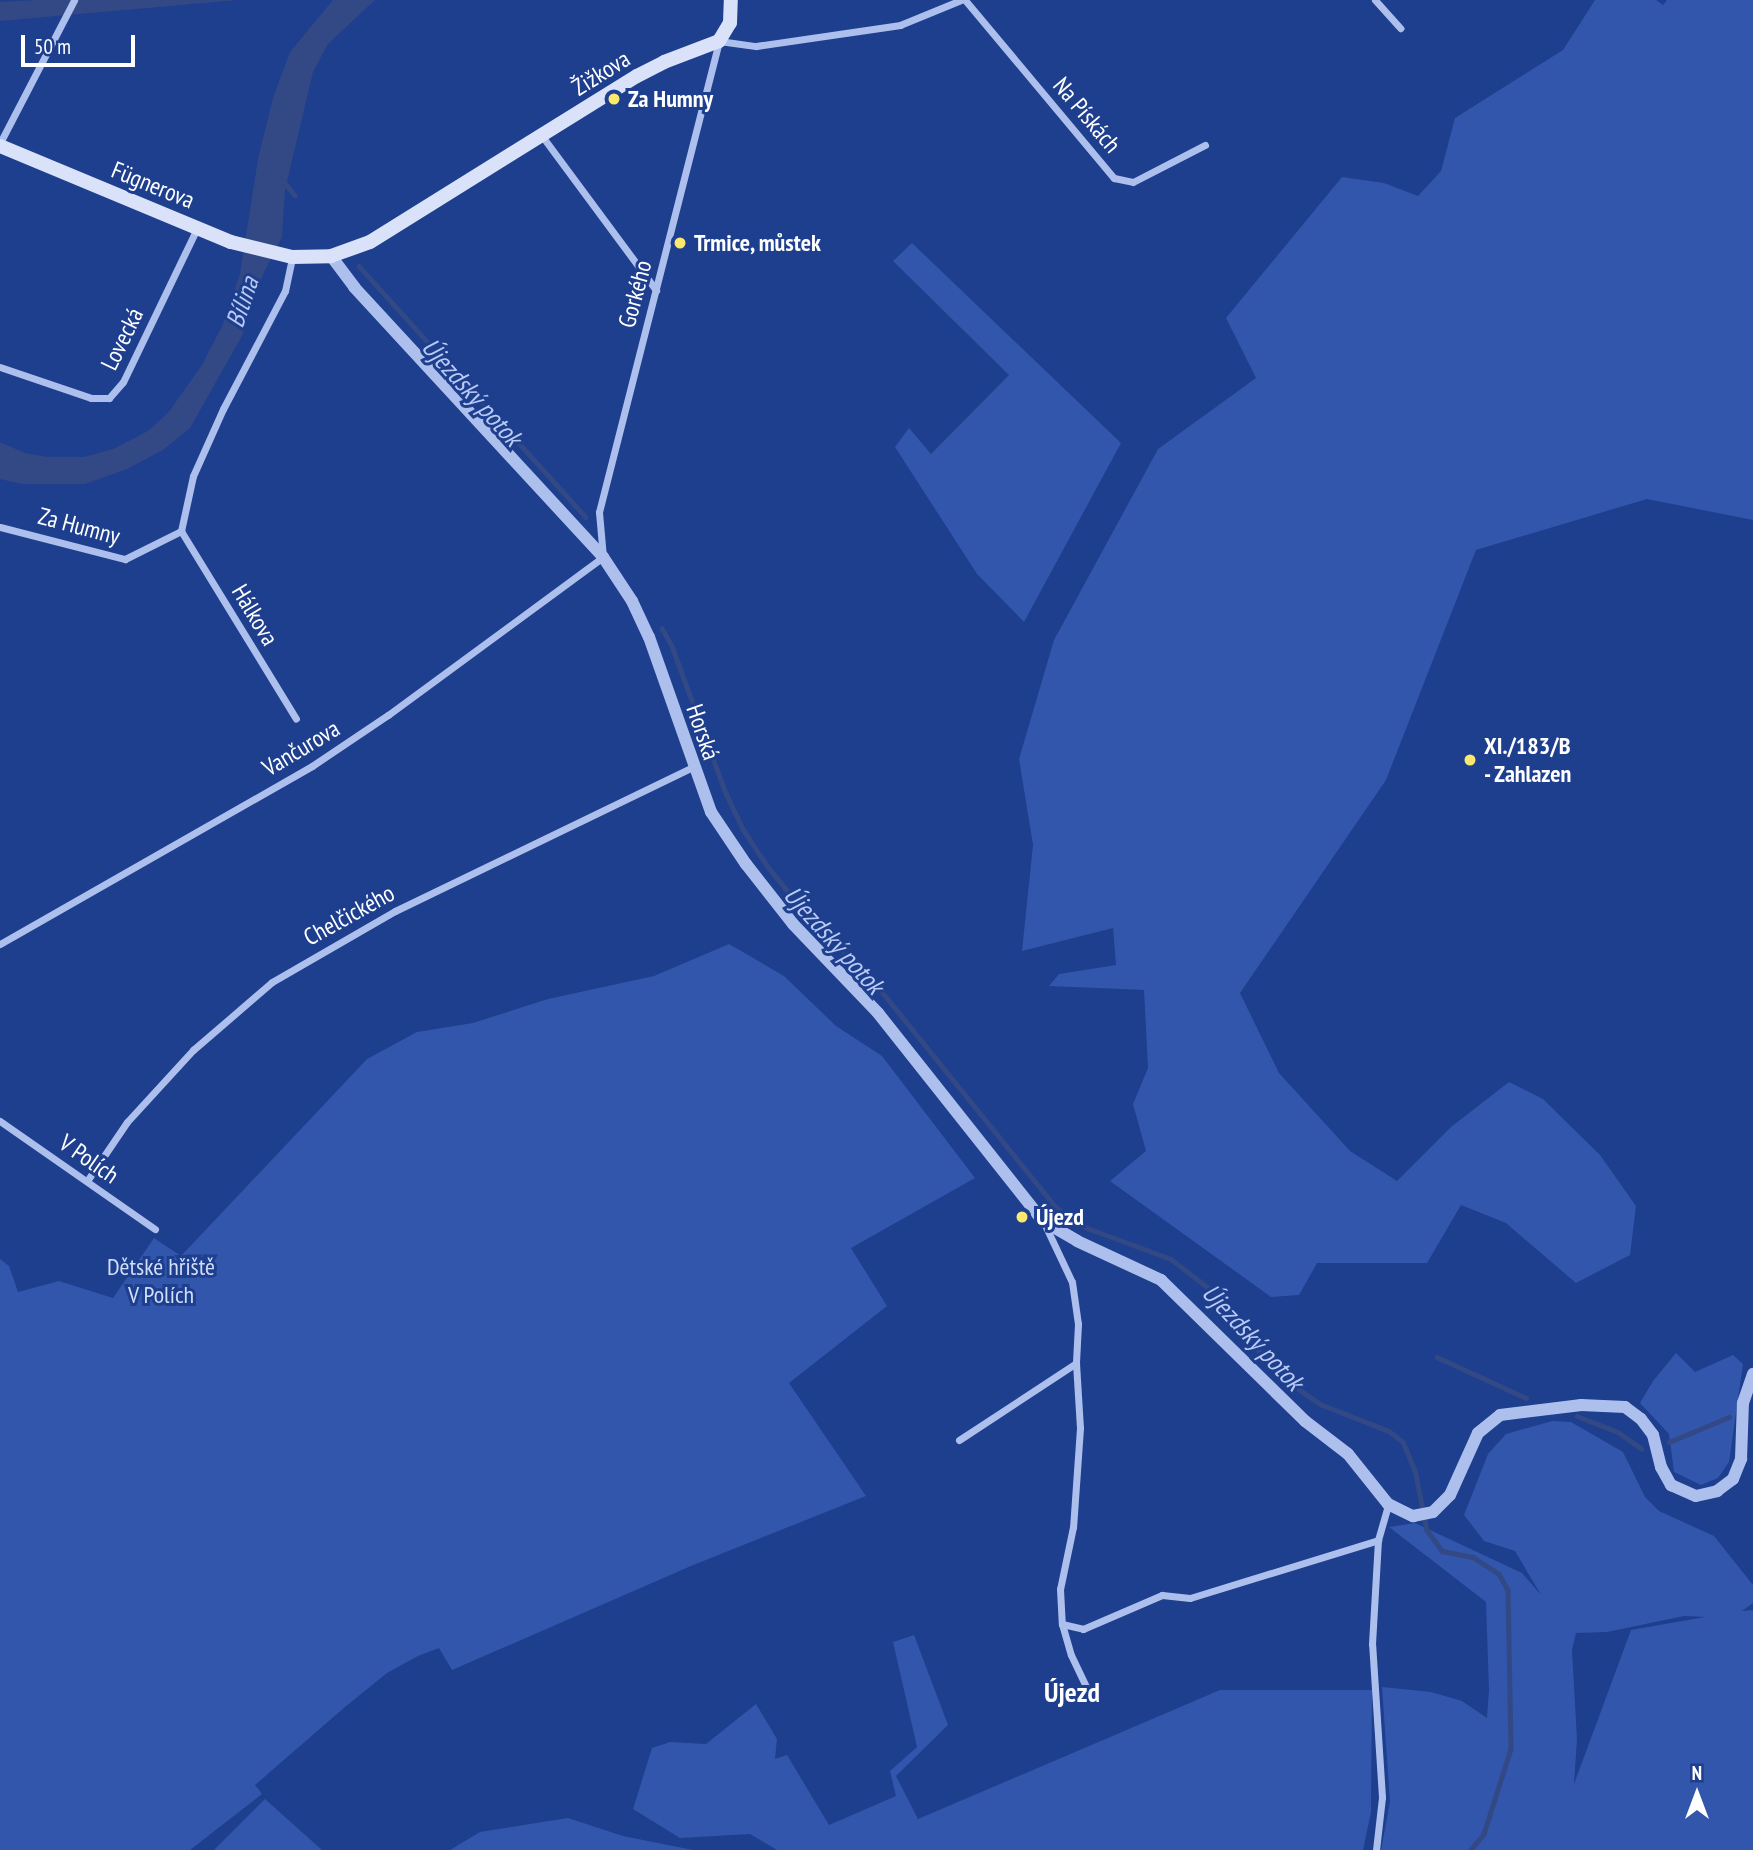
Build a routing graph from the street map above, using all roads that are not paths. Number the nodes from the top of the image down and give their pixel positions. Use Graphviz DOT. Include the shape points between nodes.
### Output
graph roads {
  1 [pos="74,0"];
  2 [pos="731,0"];
  3 [pos="963,0"];
  4 [pos="1375,0"];
  5 [pos="1400,28"];
  6 [pos="719,41"];
  7 [pos="542,136"];
  8 [pos="0,144"];
  9 [pos="1205,145"];
  10 [pos="197,228"];
  11 [pos="285,256"];
  12 [pos="331,256"];
  13 [pos="656,290"];
  14 [pos="0,367"];
  15 [pos="0,527"];
  16 [pos="181,531"];
  17 [pos="603,557"];
  18 [pos="296,719"];
  19 [pos="693,767"];
  20 [pos="0,944"];
  21 [pos="0,1121"];
  22 [pos="87,1181"];
  23 [pos="1043,1221"];
  24 [pos="155,1229"];
  25 [pos="1076,1363"];
  26 [pos="1753,1374"];
  27 [pos="959,1440"];
  28 [pos="1388,1504"];
  29 [pos="1378,1540"];
  30 [pos="1062,1624"];
  31 [pos="1091,1697"];
  32 [pos="1376,1850"];
  1 -- 8 [label="street"];
  2 -- 6 [label="main road" via="730,23"];
  3 -- 6 [label="street, Žižkova" via="900,25 756,46"];
  3 -- 9 [label="street, Na Pískách" via="1114,178 1133,182"];
  4 -- 5 [label="street"];
  6 -- 7 [label="main road, Žižkova" via="664,62"];
  6 -- 13 [label="street, Gorkého"];
  7 -- 12 [label="main road, Žižkova" via="370,242"];
  7 -- 13 [label="street"];
  8 -- 10 [label="main road, Fügnerova"];
  10 -- 11 [label="main road, Fügnerova"];
  10 -- 14 [label="street, Lovecká" via="123,382 109,398 91,398"];
  11 -- 12 [label="main road, Žižkova"];
  11 -- 16 [label="street" via="285,291 193,476"];
  12 -- 17 [label="street, Horská" via="354,287"];
  13 -- 17 [label="street, Gorkého" via="599,512"];
  15 -- 16 [label="street, Za Humny" via="124,559"];
  16 -- 18 [label="street, Hálkova"];
  17 -- 19 [label="street, Horská" via="649,638"];
  17 -- 20 [label="street, Vančurova" via="312,766"];
  19 -- 22 [label="street, Chelčického" via="395,911 272,982 193,1050 127,1122"];
  19 -- 23 [label="street, Horská" via="711,812 746,864 793,923 878,1013"];
  21 -- 22 [label="street, V Polích"];
  22 -- 24 [label="street, V Polích"];
  23 -- 25 [label="street" via="1072,1282 1078,1324"];
  23 -- 28 [label="street" via="1161,1280 1305,1421 1348,1454"];
  25 -- 27 [label="street"];
  25 -- 30 [label="street" via="1080,1428 1073,1527 1060,1589"];
  26 -- 28 [label="street" via="1743,1403 1741,1459 1733,1479 1717,1492 1696,1496 1671,1485 1653,1435 1625,1407 1546,1407 1500,1415 1478,1433 1450,1495 1433,1512 1413,1516"];
  28 -- 29 [label="street"];
  29 -- 30 [label="street" via="1190,1598 1162,1595 1083,1629"];
  29 -- 32 [label="street" via="1372,1644 1382,1797"];
  30 -- 31 [label="street"];
}
